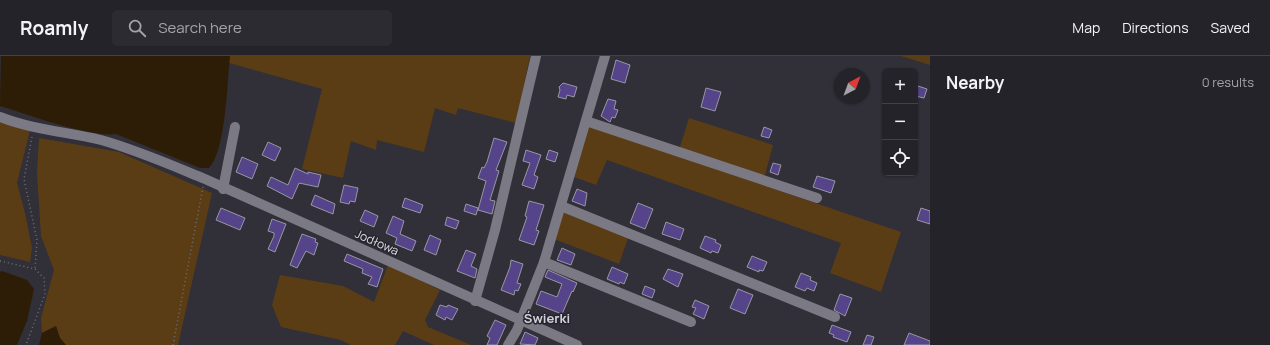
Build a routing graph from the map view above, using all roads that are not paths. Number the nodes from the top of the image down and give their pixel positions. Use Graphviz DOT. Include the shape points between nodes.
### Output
graph roads {
  1 [pos="536,56"];
  2 [pos="604,56"];
  3 [pos="0,117"];
  4 [pos="586,121"];
  5 [pos="235,127"];
  6 [pos="223,189"];
  7 [pos="817,198"];
  8 [pos="561,206"];
  9 [pos="544,262"];
  10 [pos="475,301"];
  11 [pos="835,317"];
  12 [pos="520,321"];
  13 [pos="691,322"];
  14 [pos="508,345"];
  15 [pos="576,345"];
  1 -- 10 [label="street" via="495,230"];
  2 -- 4 [label="street"];
  3 -- 6 [label="street, Jodłowa" via="102,141 195,175"];
  4 -- 7 [label="street"];
  4 -- 8 [label="street"];
  5 -- 6 [label="street"];
  6 -- 10 [label="street, Jodłowa"];
  8 -- 9 [label="street"];
  8 -- 11 [label="street"];
  9 -- 12 [label="street"];
  9 -- 13 [label="street"];
  10 -- 12 [label="street, Jodłowa"];
  12 -- 14 [label="street"];
  12 -- 15 [label="street, Jodłowa"];
}
